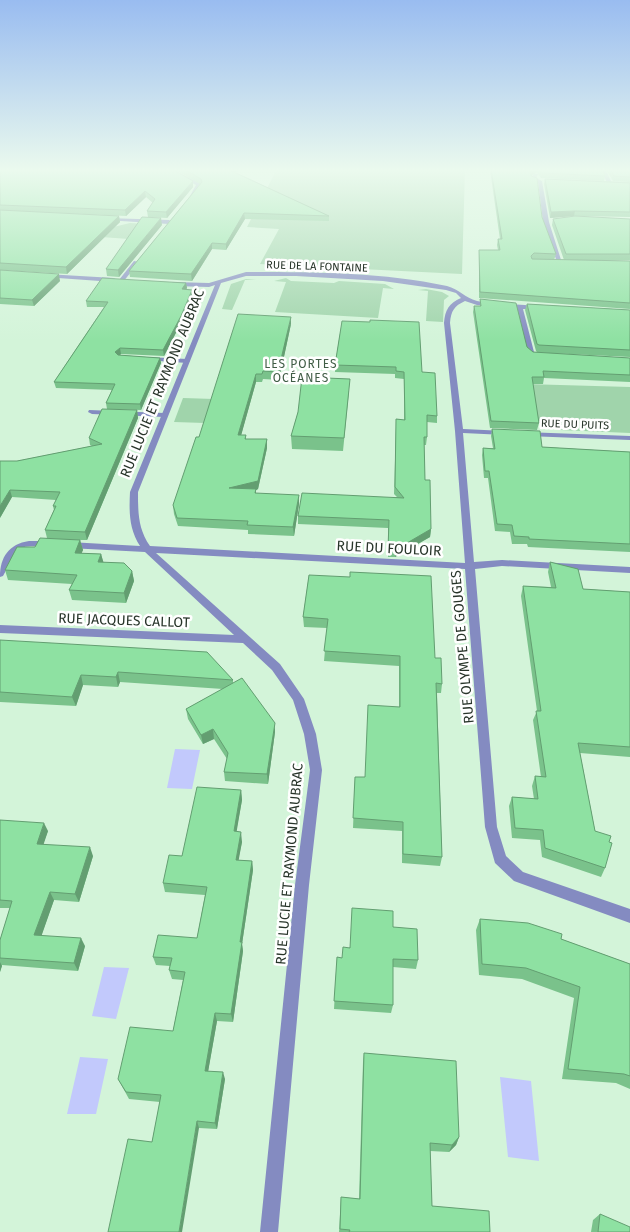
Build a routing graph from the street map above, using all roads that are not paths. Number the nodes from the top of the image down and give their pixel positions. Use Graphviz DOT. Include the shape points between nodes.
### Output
graph roads {
  1 [pos="166,226"];
  2 [pos="550,226"];
  3 [pos="163,230"];
  4 [pos="139,259"];
  5 [pos="570,262"];
  6 [pos="37,275"];
  7 [pos="121,280"];
  8 [pos="130,281"];
  9 [pos="167,284"];
  10 [pos="218,284"];
  11 [pos="465,299"];
  12 [pos="520,306"];
  13 [pos="549,308"];
  14 [pos="550,358"];
  15 [pos="140,359"];
  16 [pos="187,361"];
  17 [pos="92,412"];
  18 [pos="164,415"];
  19 [pos="459,431"];
  20 [pos="630,438"];
  21 [pos="147,549"];
  22 [pos="469,566"];
  23 [pos="630,570"];
  24 [pos="0,574"];
  25 [pos="0,629"];
  26 [pos="246,639"];
  27 [pos="630,916"];
  28 [pos="269,1232"];
  1 -- 3 [label="street"];
  2 -- 5 [label="street" via="558,262"];
  4 -- 7 [label="street"];
  6 -- 7 [label="street"];
  7 -- 8 [label="street"];
  9 -- 10 [label="street, RUE DE LA FONTAINE"];
  10 -- 11 [label="street, RUE DE LA FONTAINE" via="246,274 374,278 447,288"];
  10 -- 16 [label="street, RUE LUCIE ET RAYMOND AUBRAC"];
  11 -- 12 [label="street, RUE DE LA FONTAINE"];
  11 -- 19 [label="street, RUE OLYMPE DE GOUGES" via="451,304 448,313"];
  12 -- 13 [label="street, RUE DE LA FONTAINE"];
  12 -- 14 [label="street" via="531,353"];
  15 -- 16 [label="street"];
  16 -- 18 [label="street, RUE LUCIE ET RAYMOND AUBRAC"];
  17 -- 18 [label="street"];
  18 -- 21 [label="street, RUE LUCIE ET RAYMOND AUBRAC" via="134,492 133,518 137,534"];
  19 -- 20 [label="street, RUE DU PUITS"];
  19 -- 22 [label="street, RUE OLYMPE DE GOUGES"];
  21 -- 22 [label="street, RUE DU FOULOIR"];
  21 -- 24 [label="street" via="25,542 14,549"];
  21 -- 26 [label="street, RUE LUCIE ET RAYMOND AUBRAC"];
  22 -- 23 [label="street, RUE DU FOULOIR" via="502,563"];
  22 -- 27 [label="street, RUE OLYMPE DE GOUGES" via="491,827 500,858 520,877"];
  25 -- 26 [label="street, RUE JACQUES CALLOT"];
  26 -- 28 [label="street, RUE LUCIE ET RAYMOND AUBRAC" via="276,668 298,699 310,734 316,770"];
}
